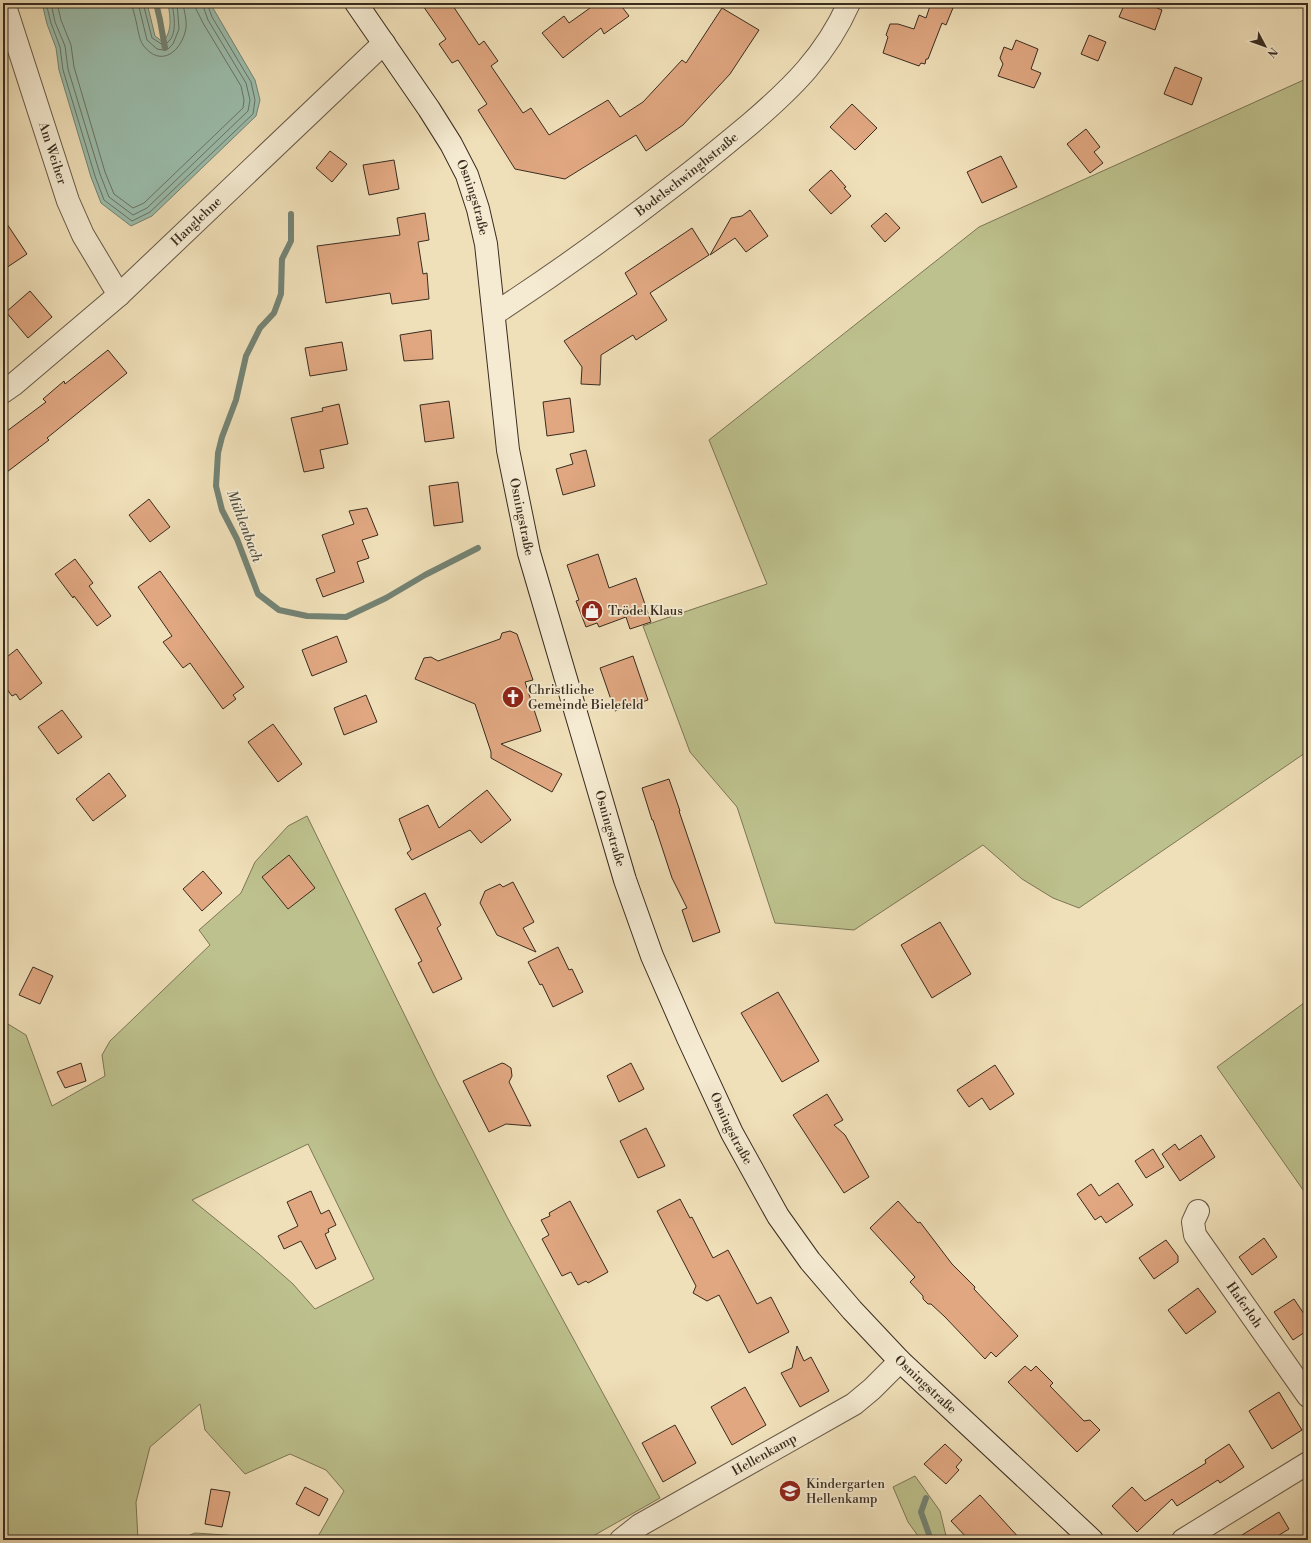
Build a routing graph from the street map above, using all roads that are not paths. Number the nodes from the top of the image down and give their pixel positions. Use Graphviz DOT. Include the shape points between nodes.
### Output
graph roads {
  1 [pos="4,3"];
  2 [pos="356,3"];
  3 [pos="849,3"];
  4 [pos="384,43"];
  5 [pos="119,296"];
  6 [pos="494,314"];
  7 [pos="3,392"];
  8 [pos="1198,1211"];
  9 [pos="900,1361"];
  10 [pos="1308,1396"];
  11 [pos="1308,1463"];
  12 [pos="621,1540"];
  13 [pos="1092,1540"];
  14 [pos="1183,1540"];
  1 -- 5 [label="street, Am Weiher" via="68,201 83,234"];
  2 -- 4 [label="street, Osningstraße"];
  3 -- 6 [label="street, Bodelschwinghstraße" via="819,54 803,75 779,98 712,156 645,208"];
  4 -- 5 [label="street, Hanglehne"];
  4 -- 6 [label="street, Osningstraße" via="451,144 467,175 486,244"];
  5 -- 7 [label="street, Hanglehne"];
  6 -- 9 [label="street, Osningstraße" via="508,450 529,553 613,842 650,949 732,1133 778,1216 817,1270"];
  8 -- 10 [label="street, Haferloh" via="1193,1222 1195,1234"];
  9 -- 12 [label="street, Hellenkamp" via="854,1404 640,1525"];
  9 -- 13 [label="street, Osningstraße"];
  11 -- 14 [label="street"];
}
